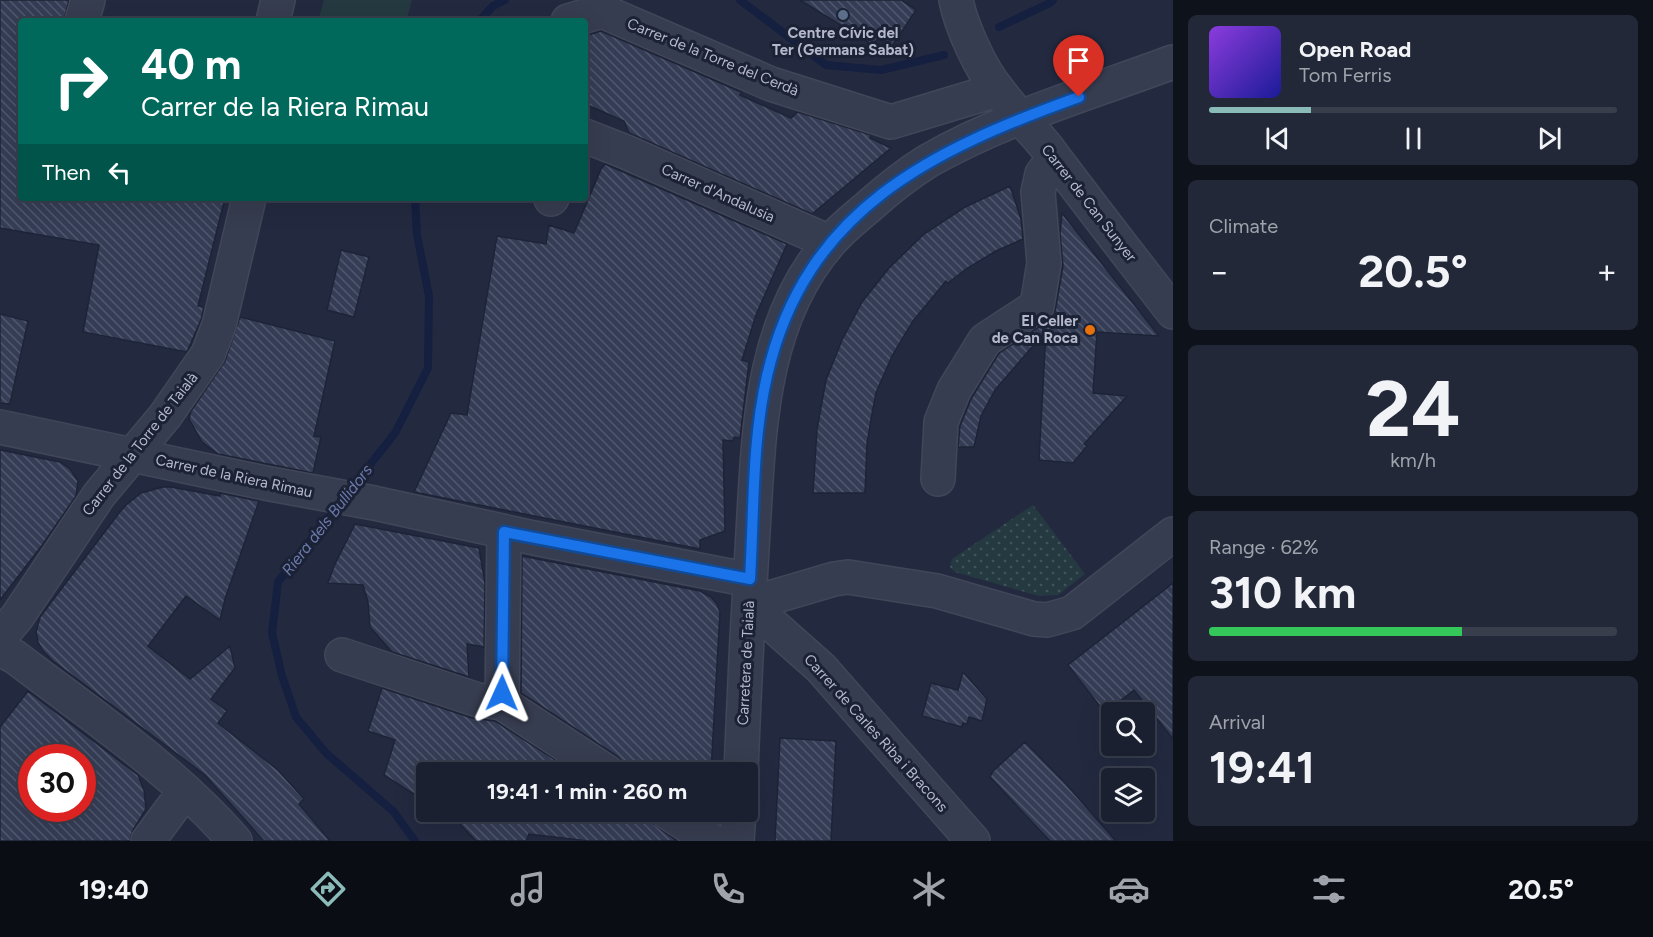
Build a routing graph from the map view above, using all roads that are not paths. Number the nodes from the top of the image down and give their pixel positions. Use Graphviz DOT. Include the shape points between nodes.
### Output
graph roads {
  1 [pos="88,0"];
  2 [pos="278,0"];
  3 [pos="295,0"];
  4 [pos="957,7"];
  5 [pos="83,18"];
  6 [pos="274,18"];
  7 [pos="291,18"];
  8 [pos="578,18"];
  9 [pos="1173,62"];
  10 [pos="993,83"];
  11 [pos="1022,118"];
  12 [pos="595,140"];
  13 [pos="1054,158"];
  14 [pos="248,201"];
  15 [pos="829,242"];
  16 [pos="1173,312"];
  17 [pos="0,427"];
  18 [pos="132,455"];
  19 [pos="939,480"];
  20 [pos="504,532"];
  21 [pos="1173,534"];
  22 [pos="749,592"];
  23 [pos="0,637"];
  24 [pos="0,649"];
  25 [pos="342,655"];
  26 [pos="502,703"];
  27 [pos="592,762"];
  28 [pos="741,762"];
  29 [pos="184,791"];
  30 [pos="683,822"];
  31 [pos="738,822"];
  32 [pos="148,841"];
  33 [pos="236,841"];
  34 [pos="712,841"];
  35 [pos="737,841"];
  36 [pos="973,841"];
  1 -- 5 [label="street"];
  2 -- 6 [label="street"];
  3 -- 7 [label="street"];
  4 -- 10 [label="street, Carrer de Can Sunyer"];
  8 -- 10 [label="street, Carrer de la Torre del Cerdà" via="602,11 771,84 891,122"];
  9 -- 11 [label="street, Carretera de Taialà"];
  10 -- 11 [label="street, Carrer de Can Sunyer"];
  11 -- 13 [label="street, Carrer de Can Sunyer"];
  11 -- 15 [label="street, Carretera de Taialà" via="918,167"];
  12 -- 15 [label="street, Carrer d'Andalusia"];
  13 -- 16 [label="street, Carrer de Can Sunyer"];
  13 -- 19 [label="street" via="1042,174 1038,192 1044,263 1037,306 985,340 954,390 941,422"];
  14 -- 18 [label="street, Carrer de la Torre de Taialà" via="219,325 208,354"];
  15 -- 22 [label="street, Carretera de Taialà" via="788,310 767,377"];
  17 -- 18 [label="street, Carrer de la Riera Rimau"];
  18 -- 20 [label="street, Carrer de la Riera Rimau"];
  18 -- 23 [label="street, Carrer de la Torre de Taialà" via="99,495"];
  20 -- 22 [label="street, Carrer de la Riera Rimau"];
  20 -- 26 [label="street"];
  21 -- 22 [label="street" via="1072,613 1047,620 937,591 848,577"];
  22 -- 28 [label="street, Carretera de Taialà"];
  22 -- 36 [label="street, Carrer de Carles Riba i Bracons"];
  24 -- 29 [label="street" via="150,760"];
  25 -- 26 [label="street" via="478,700"];
  26 -- 27 [label="street"];
  29 -- 32 [label="street"];
  29 -- 33 [label="street"];
  30 -- 34 [label="street"];
  31 -- 35 [label="street"];
}
